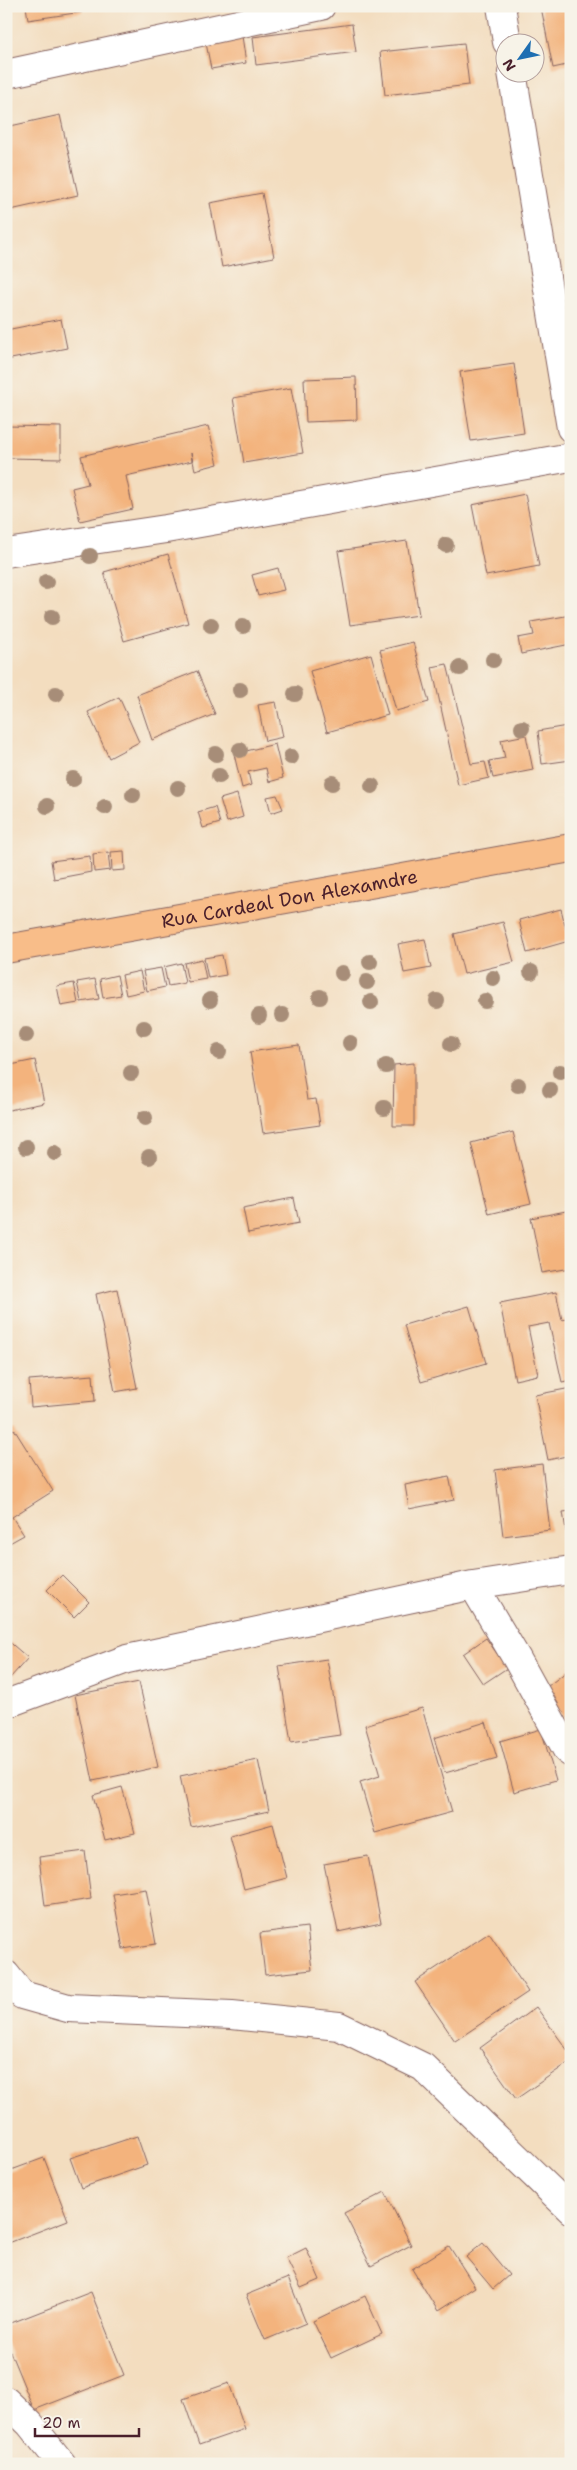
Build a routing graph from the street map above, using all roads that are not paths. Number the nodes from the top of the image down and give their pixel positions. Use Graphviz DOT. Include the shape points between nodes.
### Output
graph roads {
  1 [pos="320,6"];
  2 [pos="501,6"];
  3 [pos="505,32"];
  4 [pos="6,74"];
  5 [pos="514,82"];
  6 [pos="571,428"];
  7 [pos="571,457"];
  8 [pos="6,553"];
  9 [pos="571,848"];
  10 [pos="6,949"];
  11 [pos="571,1570"];
  12 [pos="473,1585"];
  13 [pos="6,1704"];
  14 [pos="571,1753"];
  15 [pos="11,1994"];
  16 [pos="571,2210"];
  17 [pos="6,2401"];
  18 [pos="62,2464"];
  1 -- 4 [label="street"];
  2 -- 3 [label="street"];
  5 -- 6 [label="street"];
  7 -- 8 [label="street" via="166,529"];
  9 -- 10 [label="main road, Rua Cardeal Don Alexamdre"];
  11 -- 12 [label="street"];
  12 -- 13 [label="street" via="127,1659"];
  12 -- 14 [label="street"];
  15 -- 16 [label="street" via="68,2008 232,2015 338,2026 423,2067"];
  17 -- 18 [label="street" via="30,2424"];
}
